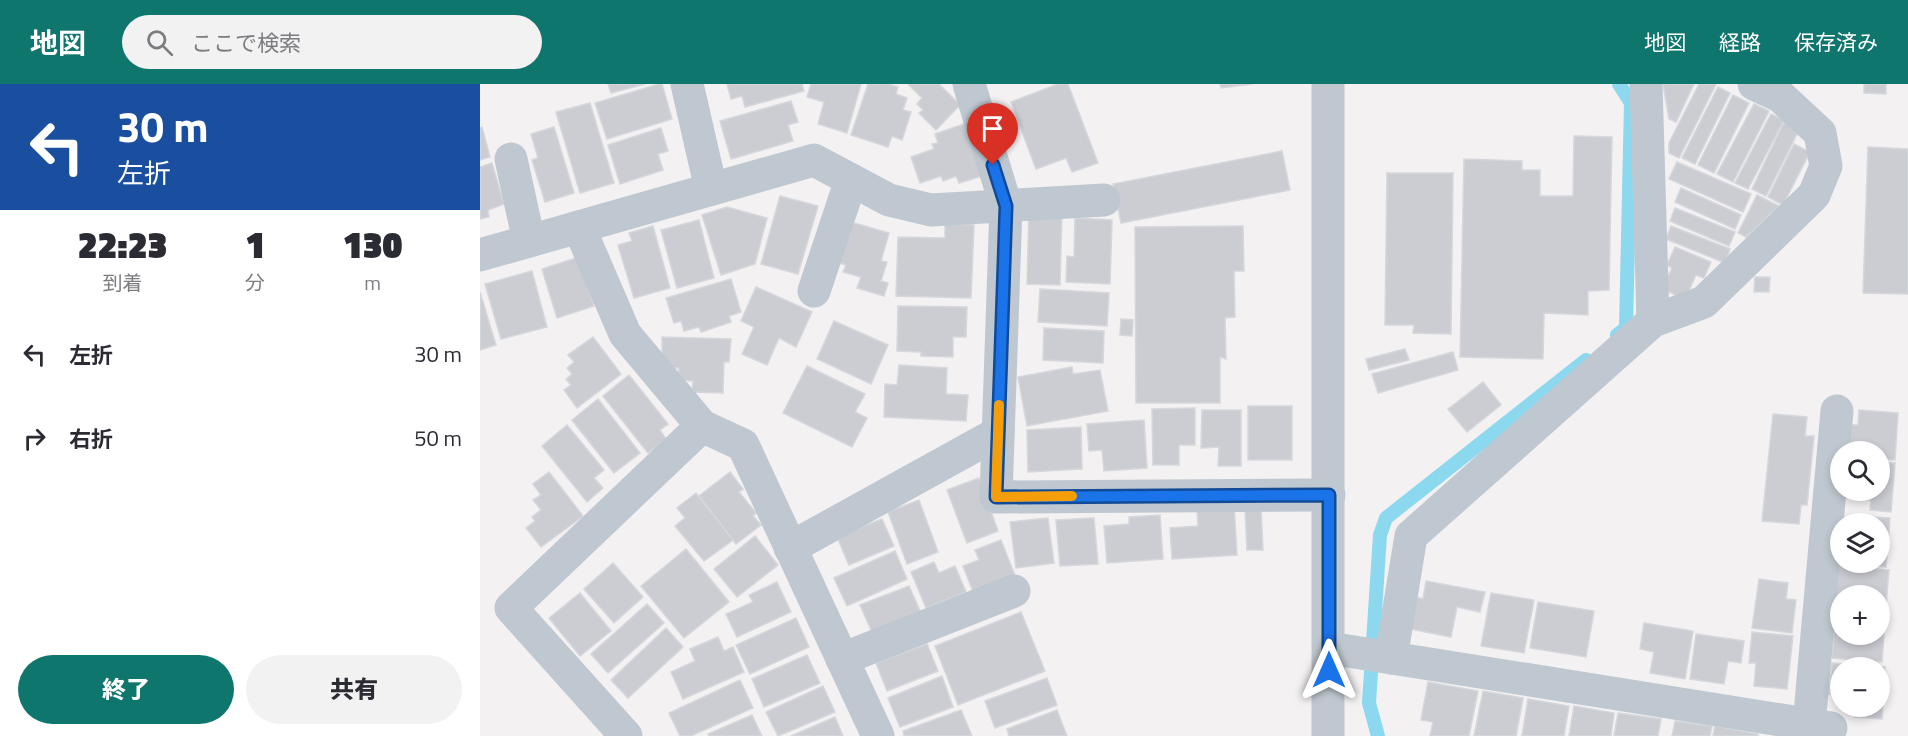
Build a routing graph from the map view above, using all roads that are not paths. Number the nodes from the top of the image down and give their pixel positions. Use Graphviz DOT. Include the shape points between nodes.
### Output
graph roads {
  1 [pos="687,84"];
  2 [pos="969,84"];
  3 [pos="1328,84"];
  4 [pos="1646,84"];
  5 [pos="1774,88"];
  6 [pos="511,159"];
  7 [pos="851,180"];
  8 [pos="711,189"];
  9 [pos="1104,200"];
  10 [pos="1006,206"];
  11 [pos="579,227"];
  12 [pos="530,241"];
  13 [pos="480,255"];
  14 [pos="813,291"];
  15 [pos="1653,321"];
  16 [pos="1837,411"];
  17 [pos="702,426"];
  18 [pos="998,433"];
  19 [pos="1329,495"];
  20 [pos="790,548"];
  21 [pos="1014,591"];
  22 [pos="1364,654"];
  23 [pos="842,659"];
  24 [pos="626,736"];
  25 [pos="878,736"];
  26 [pos="1328,736"];
  1 -- 8 [label="street"];
  2 -- 10 [label="street"];
  3 -- 19 [label="street"];
  4 -- 15 [label="street"];
  5 -- 15 [label="street" via="1820,133 1827,166 1814,195 1704,302"];
  6 -- 12 [label="street"];
  7 -- 8 [label="street" via="814,160"];
  7 -- 10 [label="street" via="889,201 931,210"];
  7 -- 14 [label="street"];
  8 -- 11 [label="street"];
  9 -- 10 [label="street"];
  10 -- 18 [label="street"];
  11 -- 12 [label="street"];
  11 -- 17 [label="street" via="625,334"];
  12 -- 13 [label="street"];
  15 -- 22 [label="street" via="1411,536"];
  16 -- 22 [label="street" via="1820,726"];
  17 -- 20 [label="street" via="743,445"];
  17 -- 24 [label="street" via="511,608"];
  18 -- 19 [label="street" via="996,497"];
  18 -- 20 [label="street"];
  19 -- 22 [label="street"];
  20 -- 23 [label="street"];
  21 -- 23 [label="street"];
  22 -- 26 [label="street"];
  23 -- 25 [label="street"];
}
